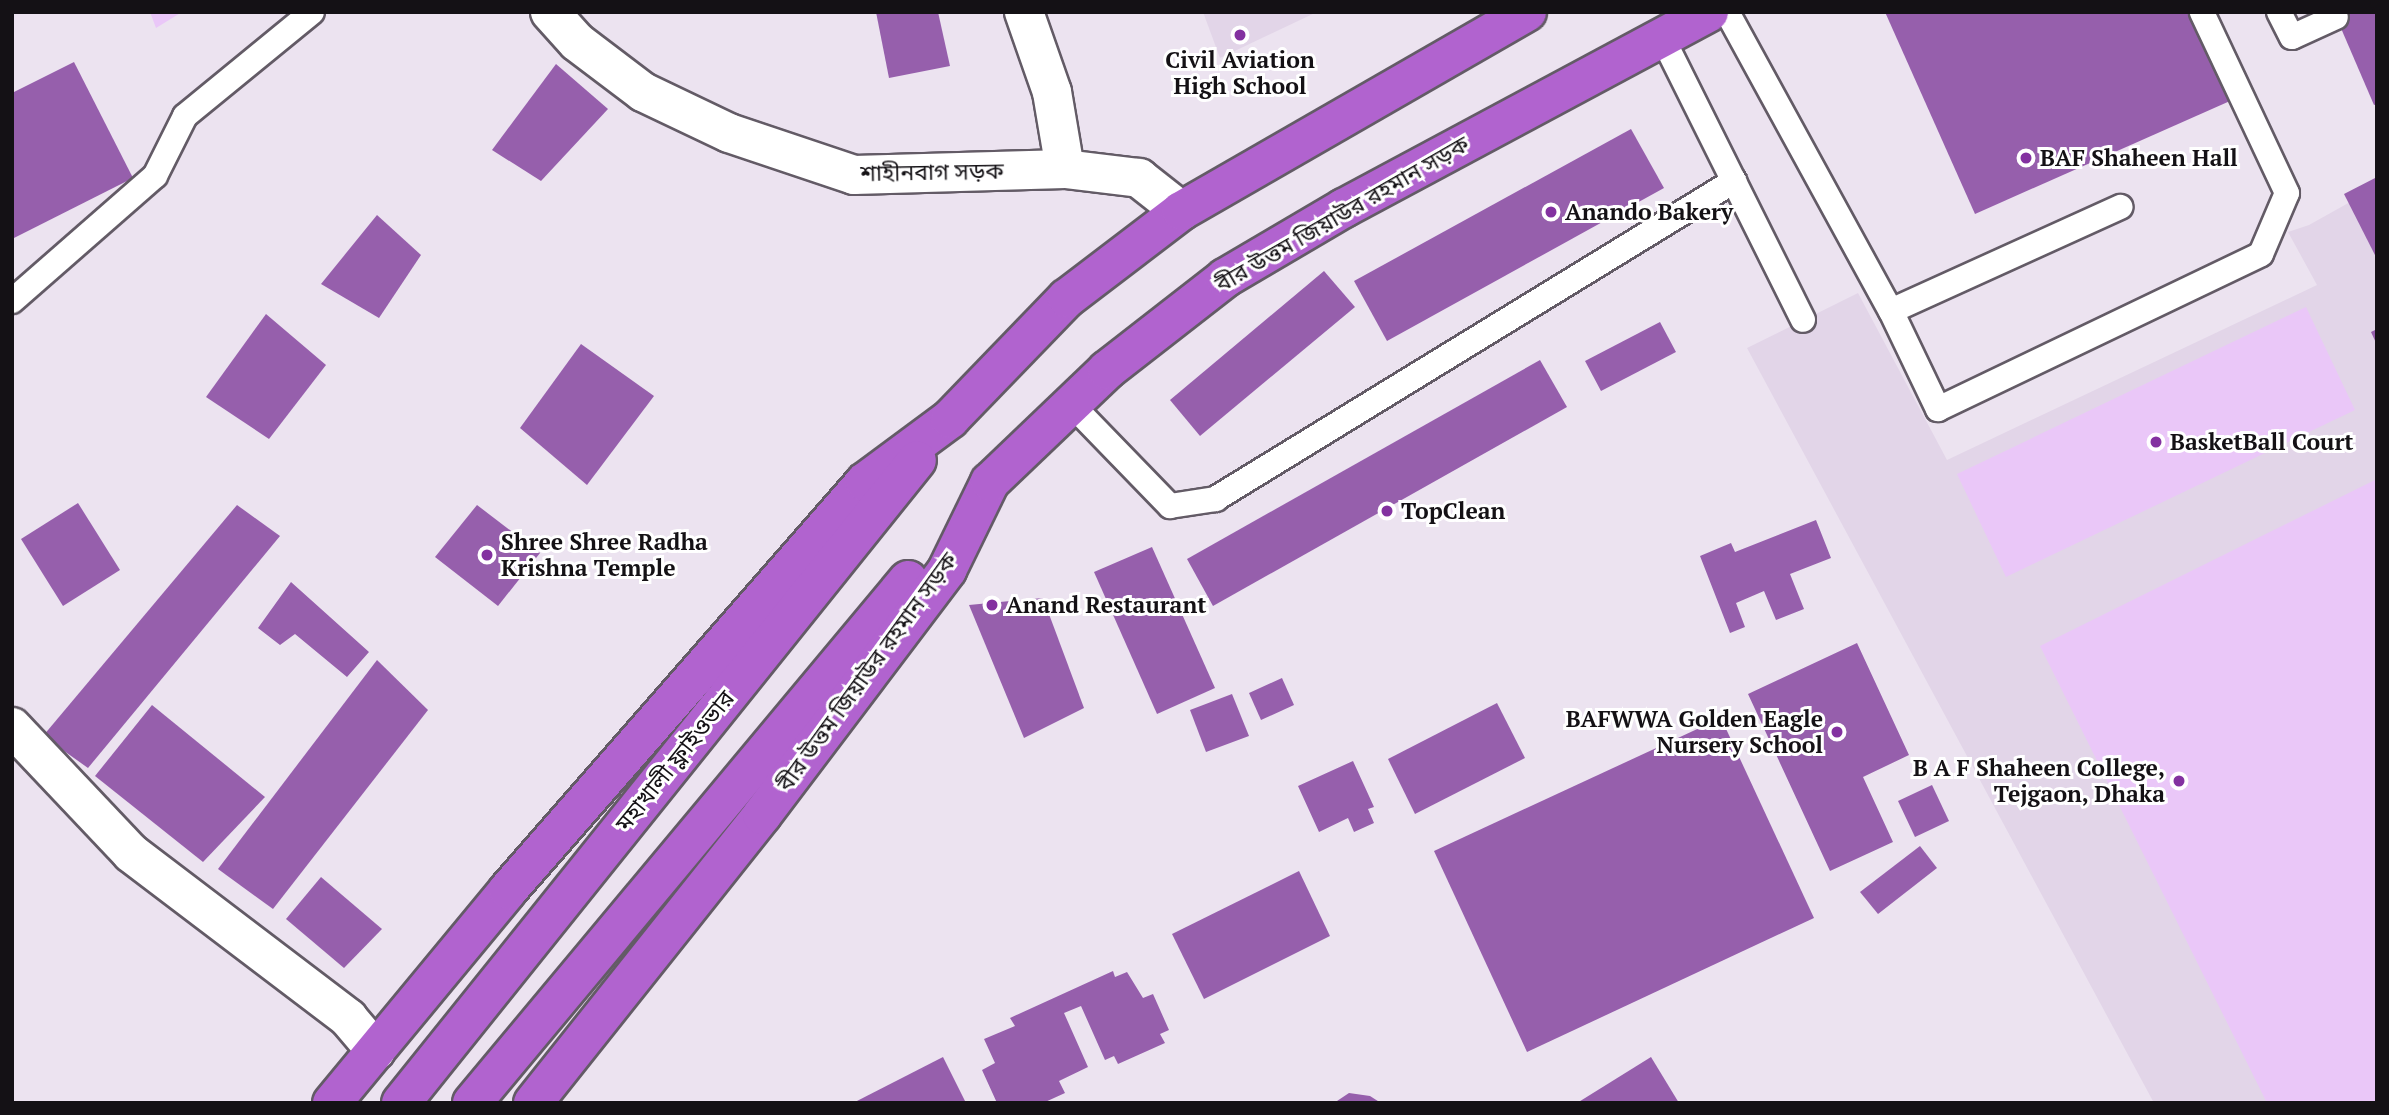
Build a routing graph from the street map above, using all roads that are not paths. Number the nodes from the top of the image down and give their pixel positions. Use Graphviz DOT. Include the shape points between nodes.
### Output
graph roads {
  1 [pos="312,12"];
  2 [pos="550,12"];
  3 [pos="1024,12"];
  4 [pos="1527,12"];
  5 [pos="1709,12"];
  6 [pos="1727,12"];
  7 [pos="2202,12"];
  8 [pos="2279,12"];
  9 [pos="2336,17"];
  10 [pos="1661,37"];
  11 [pos="1065,169"];
  12 [pos="1734,181"];
  13 [pos="2120,207"];
  14 [pos="1181,211"];
  15 [pos="12,301"];
  16 [pos="1891,311"];
  17 [pos="1803,320"];
  18 [pos="1072,405"];
  19 [pos="950,419"];
  20 [pos="990,482"];
  21 [pos="12,727"];
  22 [pos="376,1051"];
  23 [pos="542,1098"];
  24 [pos="332,1103"];
  25 [pos="401,1103"];
  26 [pos="472,1103"];
  1 -- 15 [label="lane" via="185,116 155,176"];
  2 -- 11 [label="street, শাহীনবাগ সড়ক" via="577,42 643,92 729,133 853,175"];
  3 -- 11 [label="street" via="1052,92"];
  4 -- 14 [label="highway"];
  5 -- 10 [label="highway, বীর উত্তম জিয়াউর রহমান সড়ক"];
  6 -- 16 [label="lane"];
  7 -- 16 [label="lane" via="2287,193 2260,254 1938,409"];
  8 -- 9 [label="lane" via="2292,37"];
  10 -- 12 [label="lane"];
  10 -- 18 [label="highway, বীর উত্তম জিয়াউর রহমান সড়ক" via="1344,208 1225,278 1107,370"];
  11 -- 14 [label="street, শাহীনবাগ সড়ক" via="1139,178"];
  12 -- 17 [label="lane"];
  12 -- 18 [label="lane" via="1215,499 1170,506"];
  13 -- 16 [label="lane"];
  14 -- 19 [label="highway" via="1067,299"];
  18 -- 20 [label="highway, বীর উত্তম জিয়াউর রহমান সড়ক"];
  19 -- 22 [label="highway" via="864,482 508,890"];
  19 -- 25 [label="highway, মহাখালী ফ্লাইওভার"];
  20 -- 23 [label="highway, বীর উত্তম জিয়াউর রহমান সড়ক" via="947,570"];
  20 -- 26 [label="highway"];
  21 -- 22 [label="street" via="131,853 348,1018"];
  22 -- 24 [label="highway"];
}
